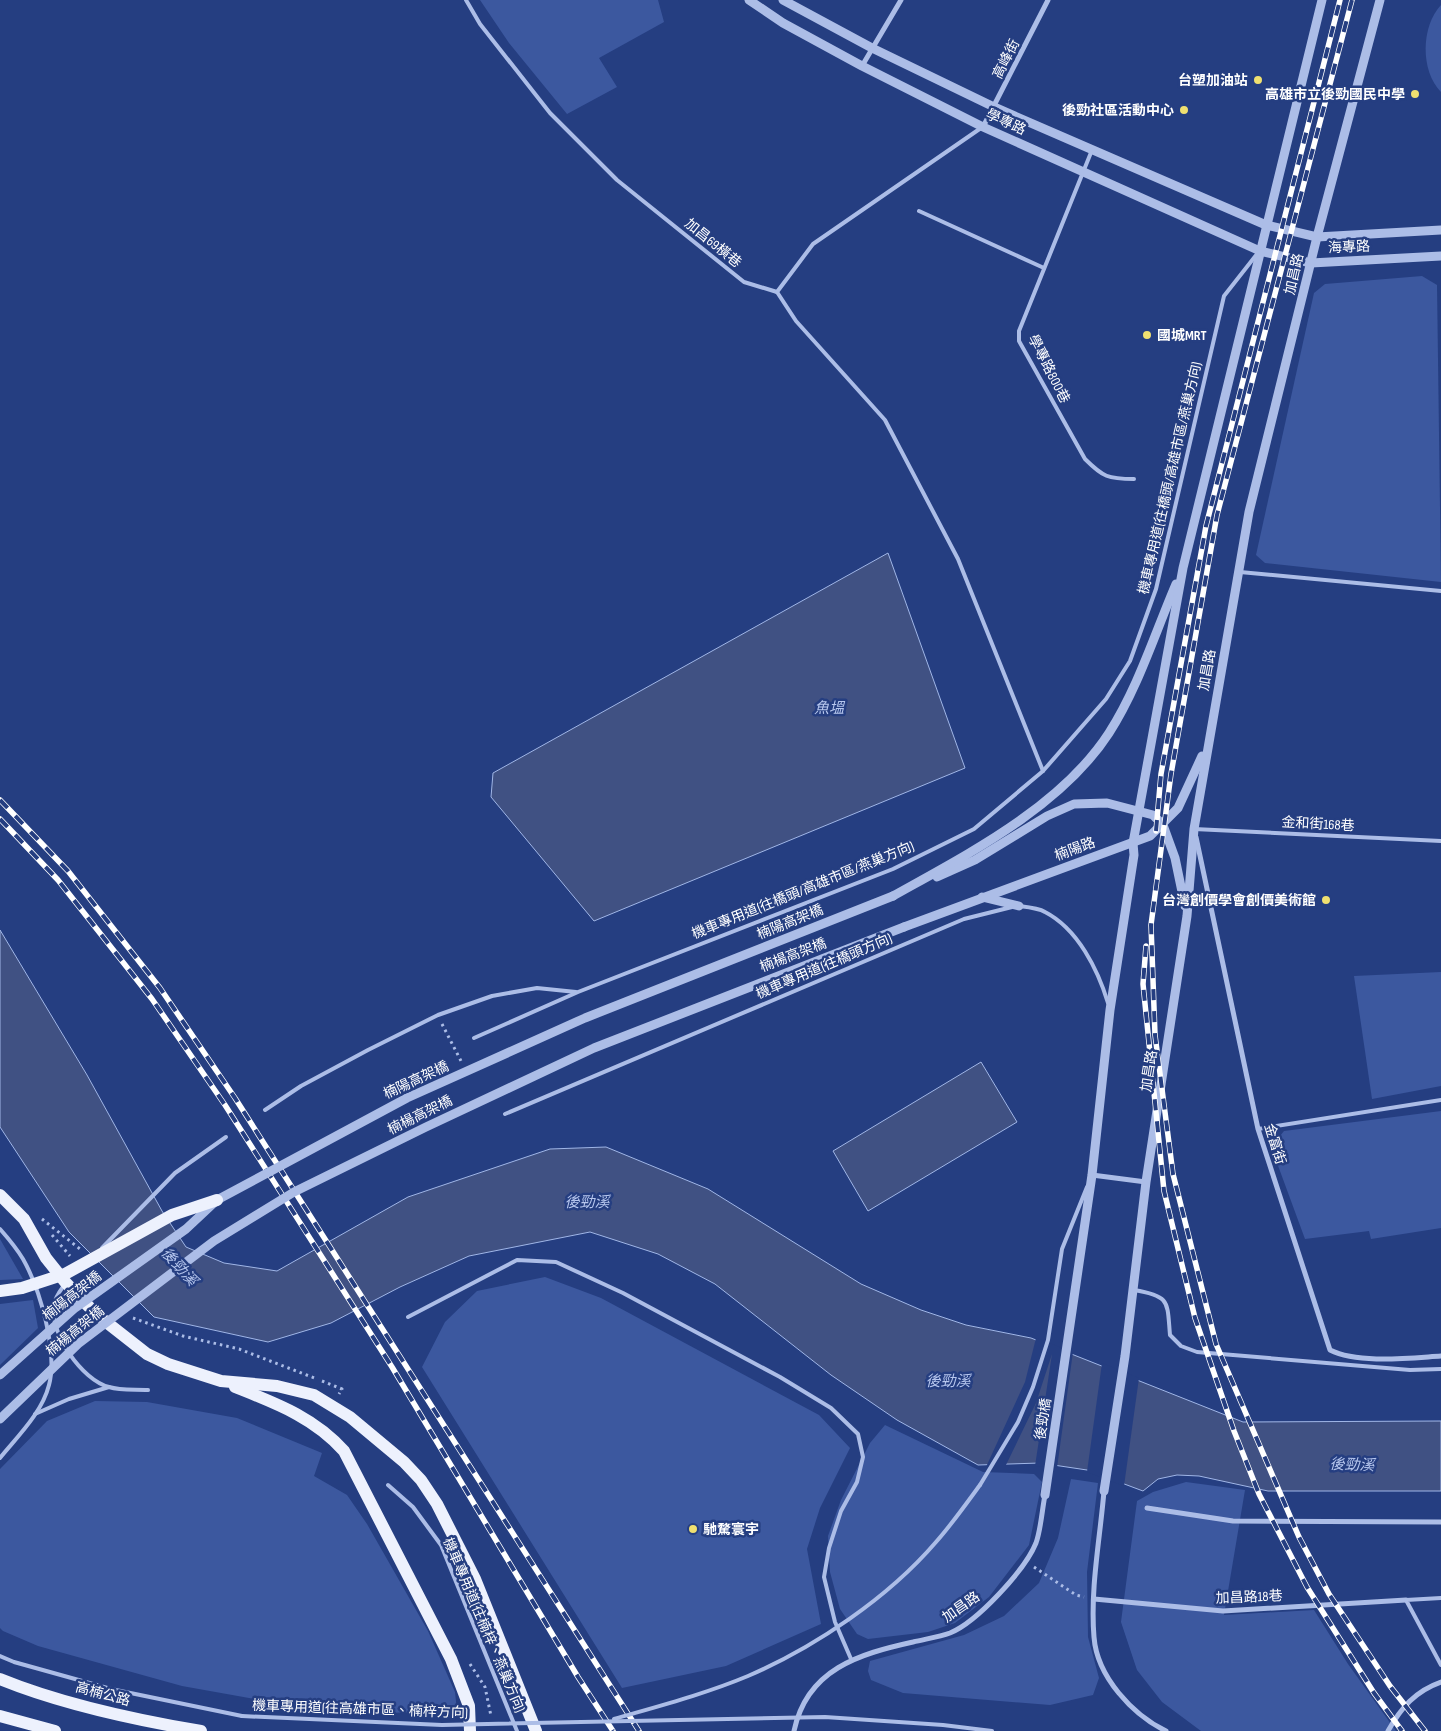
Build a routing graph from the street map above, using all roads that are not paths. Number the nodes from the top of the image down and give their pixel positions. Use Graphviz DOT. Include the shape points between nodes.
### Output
graph roads {
  1 [pos="466,0"];
  2 [pos="749,0"];
  3 [pos="784,0"];
  4 [pos="901,0"];
  5 [pos="1048,0"];
  6 [pos="1322,0"];
  7 [pos="1380,0"];
  8 [pos="872,48"];
  9 [pos="862,66"];
  10 [pos="994,106"];
  11 [pos="983,127"];
  12 [pos="1092,150"];
  13 [pos="1083,172"];
  14 [pos="919,211"];
  15 [pos="1266,225"];
  16 [pos="1441,230"];
  17 [pos="1317,237"];
  18 [pos="1260,251"];
  19 [pos="1441,256"];
  20 [pos="1312,263"];
  21 [pos="1044,268"];
  22 [pos="777,292"];
  23 [pos="1134,479"];
  24 [pos="1183,568"];
  25 [pos="1238,572"];
  26 [pos="1441,591"];
  27 [pos="1208,741"];
  28 [pos="1043,771"];
  29 [pos="1139,810"];
  30 [pos="1163,825"];
  31 [pos="1194,829"];
  32 [pos="1441,841"];
  33 [pos="1134,843"];
  34 [pos="893,896"];
  35 [pos="981,897"];
  36 [pos="1019,906"];
  37 [pos="1187,916"];
  38 [pos="904,927"];
  39 [pos="578,992"];
  40 [pos="1110,1010"];
  41 [pos="474,1038"];
  42 [pos="1441,1100"];
  43 [pos="266,1110"];
  44 [pos="505,1114"];
  45 [pos="1258,1128"];
  46 [pos="226,1137"];
  47 [pos="1092,1175"];
  48 [pos="1146,1182"];
  49 [pos="0,1194"];
  50 [pos="217,1200"];
  51 [pos="0,1229"];
  52 [pos="66,1283"];
  53 [pos="1134,1290"];
  54 [pos="0,1292"];
  55 [pos="408,1317"];
  56 [pos="1441,1356"];
  57 [pos="1441,1369"];
  58 [pos="0,1375"];
  59 [pos="221,1382"];
  60 [pos="109,1387"];
  61 [pos="148,1390"];
  62 [pos="35,1414"];
  63 [pos="0,1419"];
  64 [pos="0,1458"];
  65 [pos="388,1485"];
  66 [pos="1104,1491"];
  67 [pos="1045,1495"];
  68 [pos="1147,1508"];
  69 [pos="1441,1522"];
  70 [pos="1441,1598"];
  71 [pos="1094,1599"];
  72 [pos="1406,1600"];
  73 [pos="0,1656"];
  74 [pos="851,1659"];
  75 [pos="1441,1665"];
  76 [pos="0,1679"];
  77 [pos="1441,1682"];
  78 [pos="0,1716"];
  79 [pos="607,1721"];
  80 [pos="55,1731"];
  81 [pos="201,1731"];
  82 [pos="470,1731"];
  83 [pos="517,1731"];
  84 [pos="536,1731"];
  85 [pos="794,1731"];
  86 [pos="992,1731"];
  87 [pos="1166,1731"];
  88 [pos="1388,1731"];
  1 -- 22 [label="lane, 加昌69橫巷" via="480,24 550,113 617,180 744,282"];
  2 -- 9 [label="street, 學專路"];
  3 -- 8 [label="street, 學專路"];
  4 -- 8 [label="street"];
  5 -- 10 [label="street, 高峰街"];
  6 -- 15 [label="street"];
  7 -- 17 [label="street, 加昌路"];
  8 -- 9 [label="street"];
  8 -- 10 [label="street, 學專路"];
  9 -- 11 [label="street, 學專路"];
  10 -- 11 [label="street, 高峰街"];
  10 -- 12 [label="street, 學專路"];
  11 -- 13 [label="street, 學專路"];
  11 -- 22 [label="lane" via="813,244"];
  12 -- 13 [label="lane, 學專路800巷"];
  12 -- 15 [label="street, 學專路"];
  13 -- 18 [label="street, 學專路"];
  13 -- 21 [label="lane, 學專路800巷"];
  14 -- 21 [label="lane"];
  15 -- 17 [label="street, 海專路"];
  15 -- 18 [label="street"];
  16 -- 17 [label="street, 海專路"];
  17 -- 20 [label="street, 加昌路"];
  18 -- 20 [label="street, 海專路"];
  18 -- 24 [label="street"];
  18 -- 28 [label="lane, 機車專用道(往橋頭/高雄市區/燕巢方向)" via="1224,296 1156,589 1130,661 1106,699"];
  19 -- 20 [label="street, 海專路"];
  20 -- 25 [label="street, 加昌路" via="1249,512"];
  21 -- 23 [label="lane, 學專路800巷" via="1019,331 1019,341 1085,459 1098,473 1111,479"];
  22 -- 28 [label="lane" via="796,321 885,420 958,559"];
  24 -- 29 [label="street"];
  24 -- 34 [label="street" via="1127,700 1109,733 1088,760 1049,796 980,846"];
  25 -- 26 [label="lane"];
  25 -- 27 [label="street, 加昌路"];
  27 -- 30 [label="street, 楠陽路" via="1178,808"];
  27 -- 31 [label="street, 加昌路"];
  28 -- 39 [label="lane, 機車專用道(往橋頭/高雄市區/燕巢方向)" via="974,829 893,869"];
  29 -- 30 [label="street" via="1153,815"];
  29 -- 33 [label="street"];
  29 -- 34 [label="street" via="1107,803 1074,804 1047,816 975,860"];
  30 -- 33 [label="street, 楠陽路"];
  30 -- 37 [label="street" via="1175,858"];
  31 -- 32 [label="lane, 金和街168巷"];
  31 -- 37 [label="street, 加昌路"];
  31 -- 45 [label="street, 金富街"];
  33 -- 35 [label="street, 楠陽路"];
  33 -- 40 [label="street"];
  34 -- 50 [label="street, 楠陽高架橋, bridge" via="585,1018 407,1098"];
  35 -- 36 [label="street"];
  35 -- 38 [label="street, 楠陽路"];
  36 -- 40 [label="lane, 機車專用道(往橋頭方向)" via="1044,911 1066,928 1099,974"];
  36 -- 44 [label="lane, 機車專用道(往橋頭方向)" via="964,919"];
  37 -- 48 [label="street, 加昌路"];
  38 -- 63 [label="street, 楠楊高架橋, bridge" via="594,1048 294,1192 214,1241 78,1344"];
  39 -- 41 [label="lane"];
  39 -- 43 [label="lane" via="537,988 492,996 438,1015 301,1086"];
  40 -- 47 [label="street"];
  42 -- 45 [label="lane"];
  45 -- 56 [label="street, 金富街" via="1330,1350 1341,1355 1398,1359"];
  46 -- 52 [label="lane, bridge" via="175,1173"];
  47 -- 48 [label="street"];
  47 -- 67 [label="street, 後勁橋"];
  47 -- 79 [label="lane, 機車專用道(往高雄市區、楠梓方向), bridge" via="1062,1249 1048,1340 1033,1387 999,1456 936,1543 882,1594 796,1651 749,1675 690,1697"];
  48 -- 53 [label="street, 加昌路"];
  49 -- 52 [label="main road" via="24,1219 46,1258"];
  50 -- 54 [label="main road, bridge" via="172,1215 58,1277"];
  50 -- 58 [label="street, 楠陽高架橋, bridge" via="186,1229 75,1308"];
  51 -- 62 [label="lane" via="23,1259 38,1291 50,1345 49,1386"];
  52 -- 59 [label="main road" via="96,1314 147,1354"];
  52 -- 60 [label="lane" via="54,1304 56,1327 62,1342 77,1363"];
  53 -- 57 [label="lane" via="1160,1297 1170,1314 1170,1335 1181,1346 1197,1352 1410,1370"];
  53 -- 66 [label="street, 加昌路"];
  55 -- 74 [label="lane" via="517,1260 556,1262 623,1293 831,1408 858,1434 863,1457 857,1482 841,1511 824,1577 835,1622"];
  59 -- 82 [label="main road" via="290,1409 318,1427 344,1451 452,1659 469,1706"];
  59 -- 84 [label="main road" via="277,1386 314,1395 367,1430 421,1480 438,1504 475,1578"];
  60 -- 61 [label="lane"];
  60 -- 62 [label="lane"];
  62 -- 64 [label="lane"];
  65 -- 83 [label="lane, 機車專用道(往楠梓、燕巢方向)" via="412,1508 441,1545"];
  66 -- 71 [label="street"];
  67 -- 74 [label="street, 加昌路" via="1036,1543 1016,1576 992,1603 951,1633"];
  68 -- 69 [label="street" via="1233,1521"];
  70 -- 72 [label="lane"];
  71 -- 72 [label="street, 加昌路18巷" via="1223,1611"];
  71 -- 87 [label="street" via="1094,1639 1109,1677 1129,1706"];
  72 -- 75 [label="lane"];
  73 -- 79 [label="lane, 機車專用道(往高雄市區、楠梓方向), bridge" via="111,1689 242,1716 442,1726"];
  74 -- 85 [label="street, 加昌路" via="828,1674 809,1694 798,1713"];
  76 -- 81 [label="main road, 高楠公路" via="25,1689 154,1723"];
  77 -- 88 [label="street" via="1416,1694 1406,1703"];
  78 -- 80 [label="main road"];
  79 -- 86 [label="lane, 機車專用道(往高雄市區、楠梓方向), bridge" via="825,1717"];
}
